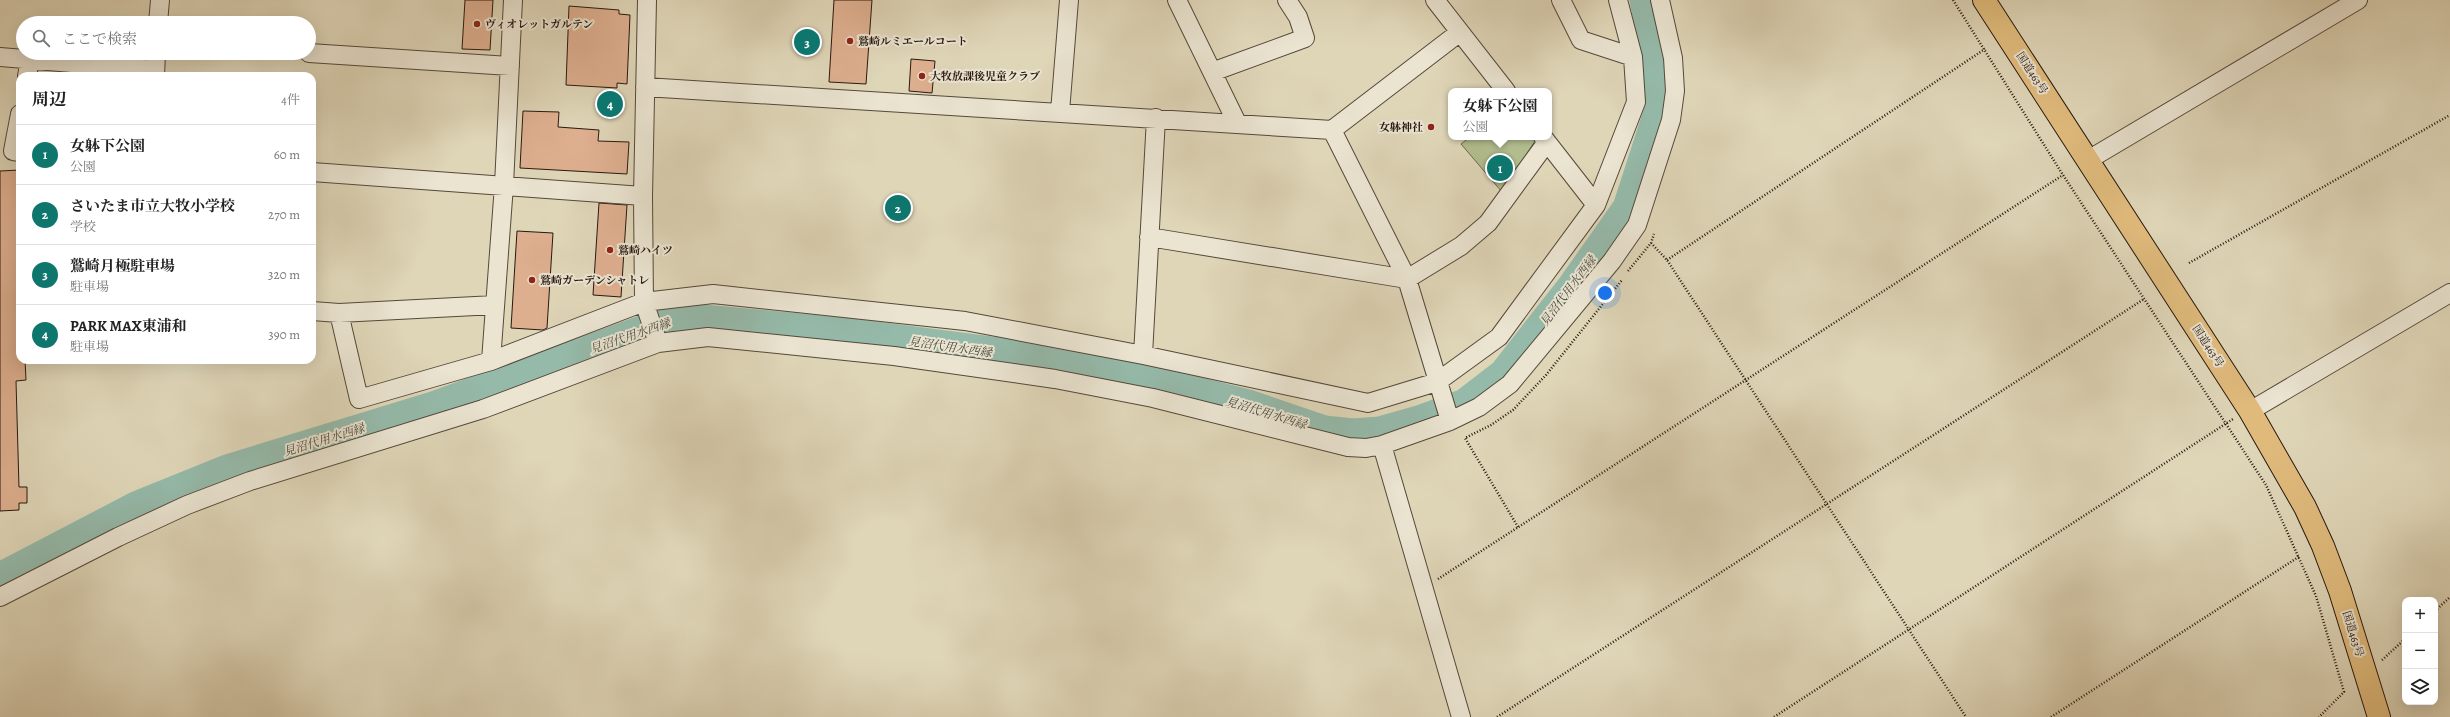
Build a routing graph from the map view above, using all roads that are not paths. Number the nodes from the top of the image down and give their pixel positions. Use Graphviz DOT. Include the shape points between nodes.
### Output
graph roads {
  1 [pos="160,0"];
  2 [pos="514,0"];
  3 [pos="647,0"];
  4 [pos="1069,0"];
  5 [pos="1176,0"];
  6 [pos="1287,0"];
  7 [pos="1435,0"];
  8 [pos="1561,0"];
  9 [pos="1618,0"];
  10 [pos="1660,0"];
  11 [pos="1984,0"];
  12 [pos="2358,0"];
  13 [pos="159,16"];
  14 [pos="1460,32"];
  15 [pos="316,53"];
  16 [pos="0,57"];
  17 [pos="1632,57"];
  18 [pos="156,66"];
  19 [pos="510,66"];
  20 [pos="28,68"];
  21 [pos="1212,72"];
  22 [pos="645,88"];
  23 [pos="1504,88"];
  24 [pos="1060,112"];
  25 [pos="1156,118"];
  26 [pos="1237,123"];
  27 [pos="1332,130"];
  28 [pos="16,135"];
  29 [pos="1545,140"];
  30 [pos="16,151"];
  31 [pos="2088,160"];
  32 [pos="316,172"];
  33 [pos="504,184"];
  34 [pos="643,196"];
  35 [pos="1596,205"];
  36 [pos="1149,237"];
  37 [pos="1407,279"];
  38 [pos="2450,293"];
  39 [pos="495,305"];
  40 [pos="646,309"];
  41 [pos="316,311"];
  42 [pos="339,313"];
  43 [pos="658,343"];
  44 [pos="1143,354"];
  45 [pos="491,361"];
  46 [pos="1437,382"];
  47 [pos="2250,411"];
  48 [pos="1450,421"];
  49 [pos="1382,445"];
  50 [pos="0,597"];
  51 [pos="1461,717"];
  52 [pos="2379,717"];
  1 -- 13 [label="street"];
  2 -- 19 [label="street"];
  3 -- 22 [label="street"];
  4 -- 24 [label="street"];
  5 -- 21 [label="street"];
  6 -- 21 [label="street" via="1298,17 1305,38"];
  7 -- 14 [label="street"];
  8 -- 17 [label="street" via="1581,40"];
  9 -- 17 [label="street"];
  10 -- 48 [label="street" via="1673,58 1675,91 1671,120 1637,225 1608,267 1510,384 1479,407"];
  11 -- 31 [label="highway, 国道463号"];
  12 -- 31 [label="street"];
  14 -- 23 [label="street"];
  14 -- 27 [label="street"];
  15 -- 19 [label="street"];
  16 -- 20 [label="street"];
  17 -- 35 [label="street" via="1636,102"];
  18 -- 20 [label="street"];
  19 -- 33 [label="street"];
  21 -- 26 [label="street"];
  22 -- 24 [label="street"];
  22 -- 34 [label="street"];
  24 -- 25 [label="street"];
  25 -- 26 [label="street"];
  25 -- 36 [label="street"];
  26 -- 27 [label="street"];
  27 -- 37 [label="street"];
  28 -- 30 [label="street" via="13,151"];
  29 -- 35 [label="street"];
  29 -- 37 [label="street" via="1488,223 1461,246"];
  31 -- 47 [label="highway, 国道463号"];
  32 -- 33 [label="street"];
  33 -- 34 [label="street"];
  33 -- 39 [label="street"];
  34 -- 40 [label="street"];
  35 -- 46 [label="street" via="1499,337"];
  36 -- 37 [label="street"];
  36 -- 44 [label="street"];
  37 -- 46 [label="street"];
  38 -- 47 [label="street"];
  39 -- 42 [label="street"];
  39 -- 45 [label="street"];
  40 -- 43 [label="street"];
  40 -- 44 [label="street" via="713,294 965,321"];
  40 -- 45 [label="street"];
  41 -- 42 [label="street"];
  42 -- 45 [label="street" via="359,398"];
  43 -- 49 [label="street" via="708,337 894,356 1016,373 1154,398 1348,447 1366,448"];
  43 -- 50 [label="street" via="483,409 310,461 187,505 118,536"];
  44 -- 46 [label="street" via="1368,403"];
  46 -- 48 [label="street"];
  47 -- 52 [label="highway, 国道463号" via="2305,507 2323,546"];
  48 -- 49 [label="street"];
  49 -- 51 [label="street"];
}
